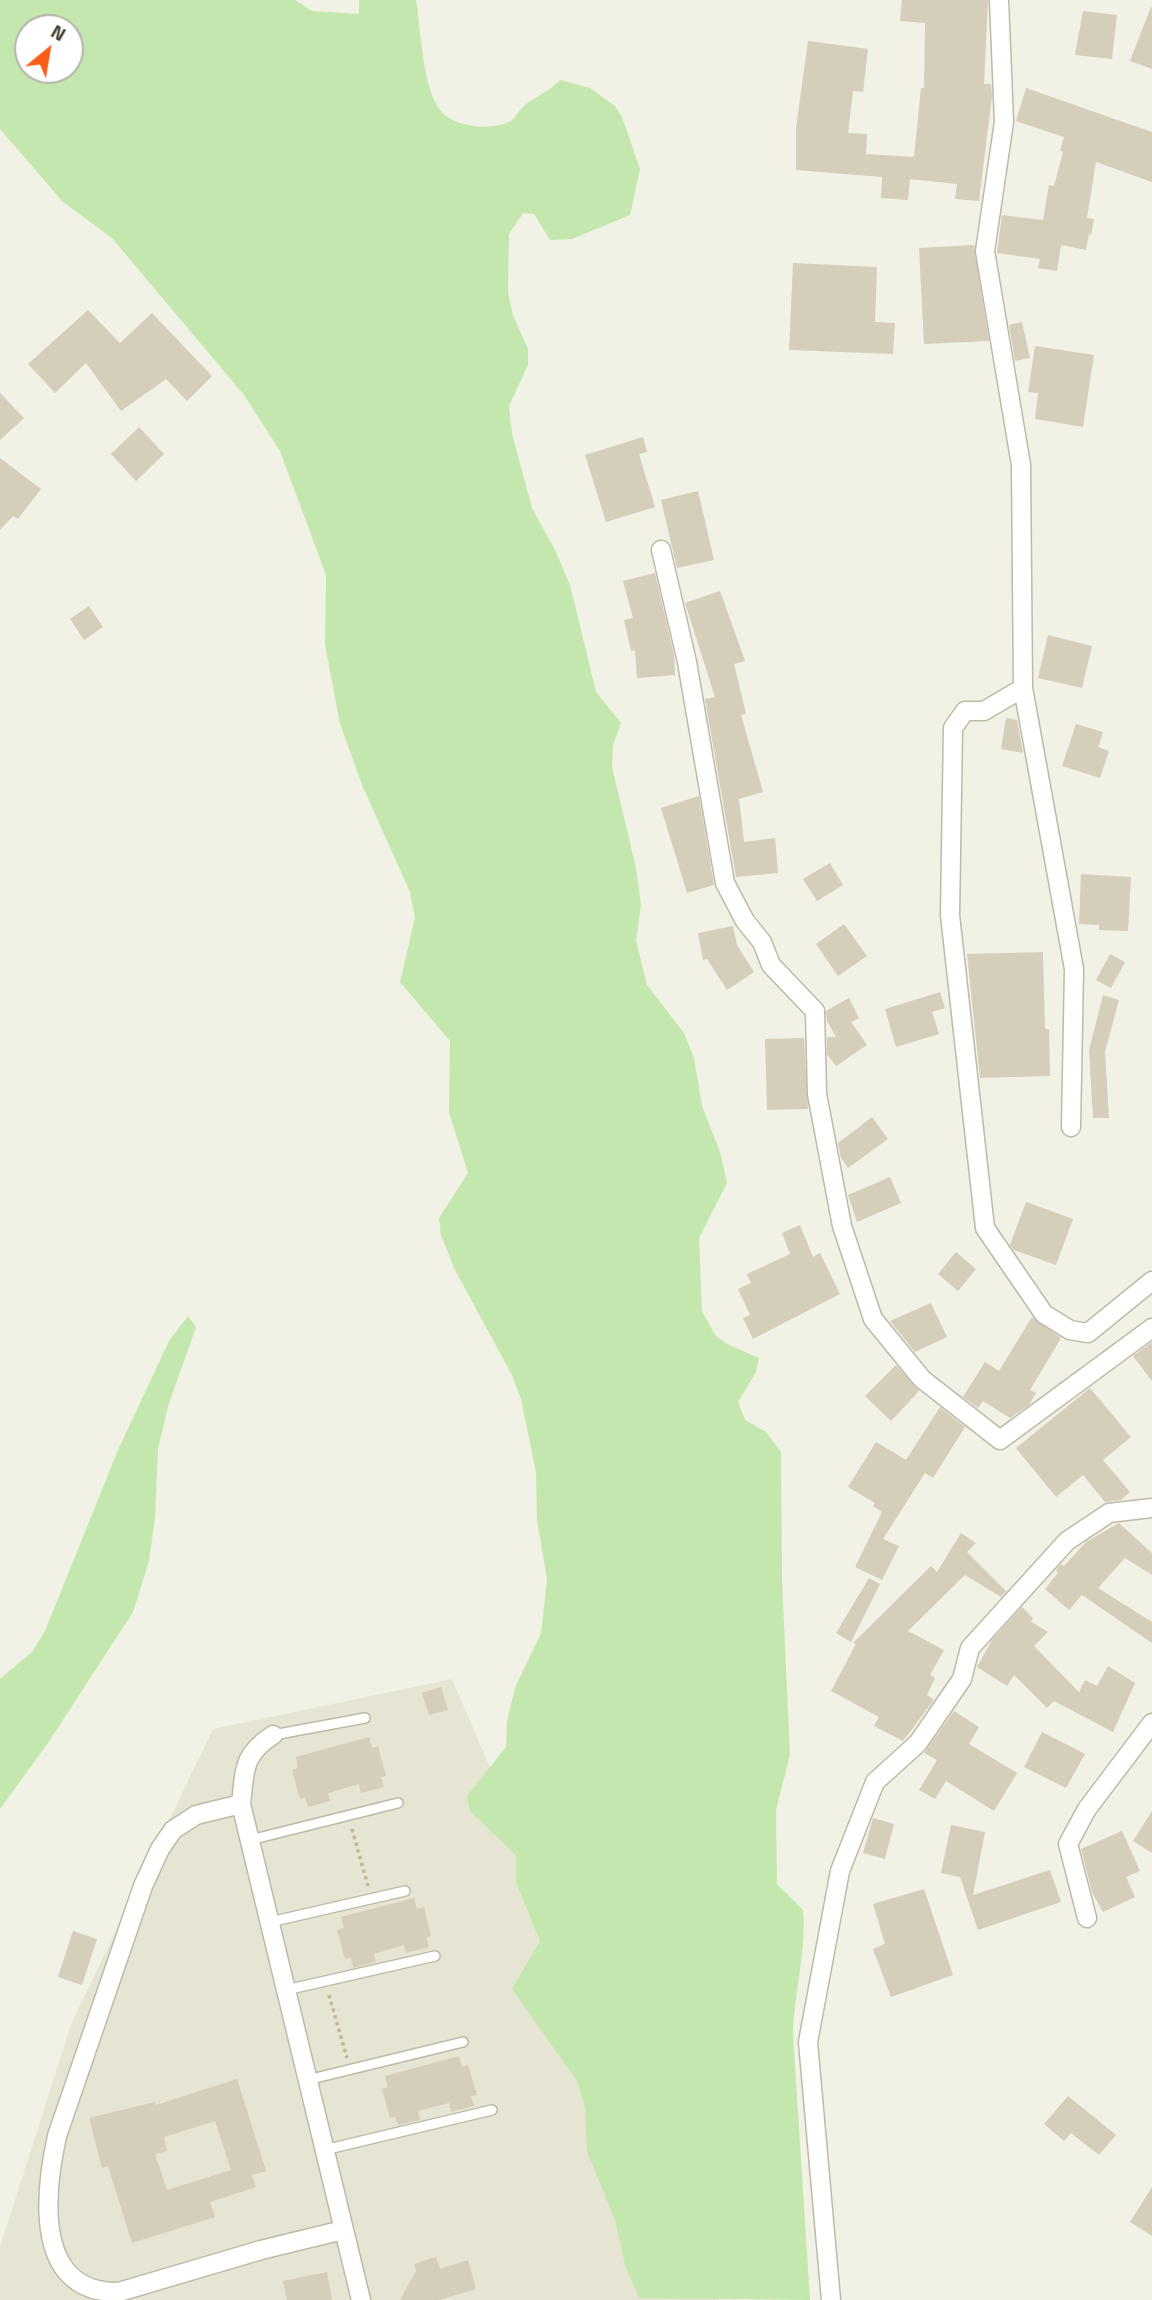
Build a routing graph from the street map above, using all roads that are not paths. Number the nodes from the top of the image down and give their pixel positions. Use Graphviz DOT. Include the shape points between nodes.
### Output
graph roads {
  1 [pos="999,0"];
  2 [pos="661,550"];
  3 [pos="1023,688"];
  4 [pos="1070,1127"];
  5 [pos="1152,1281"];
  6 [pos="1152,1328"];
  7 [pos="1152,1507"];
  8 [pos="365,1718"];
  9 [pos="1152,1723"];
  10 [pos="273,1735"];
  11 [pos="398,1803"];
  12 [pos="241,1804"];
  13 [pos="250,1840"];
  14 [pos="405,1891"];
  15 [pos="1087,1918"];
  16 [pos="270,1922"];
  17 [pos="435,1956"];
  18 [pos="286,1990"];
  19 [pos="463,2042"];
  20 [pos="307,2080"];
  21 [pos="492,2110"];
  22 [pos="324,2150"];
  23 [pos="343,2230"];
  24 [pos="361,2300"];
  25 [pos="831,2300"];
  1 -- 3 [label="street" via="1004,122 985,251 1021,465"];
  2 -- 6 [label="street" via="687,662 725,884 762,942 771,965 815,1011 819,1107 842,1226 873,1319 922,1379 1000,1440"];
  3 -- 4 [label="street" via="1073,969"];
  3 -- 5 [label="street" via="984,711 965,711 953,728 950,915 985,1228 1044,1314 1070,1330 1088,1333"];
  7 -- 25 [label="street" via="1109,1513 1067,1541 970,1648 962,1679 918,1743 875,1782 840,1871 808,2042"];
  8 -- 10 [label="lane"];
  9 -- 15 [label="street" via="1087,1809 1068,1844"];
  10 -- 12 [label="street" via="247,1759"];
  11 -- 13 [label="lane"];
  12 -- 13 [label="street"];
  12 -- 23 [label="street" via="195,1815 173,1830 143,1886 57,2136 50,2166 48,2221 54,2251 79,2286 119,2292"];
  13 -- 16 [label="street"];
  14 -- 16 [label="lane"];
  16 -- 18 [label="street"];
  17 -- 18 [label="lane"];
  18 -- 20 [label="street"];
  19 -- 20 [label="lane"];
  20 -- 22 [label="street"];
  21 -- 22 [label="lane"];
  22 -- 23 [label="street"];
  23 -- 24 [label="street"];
}
